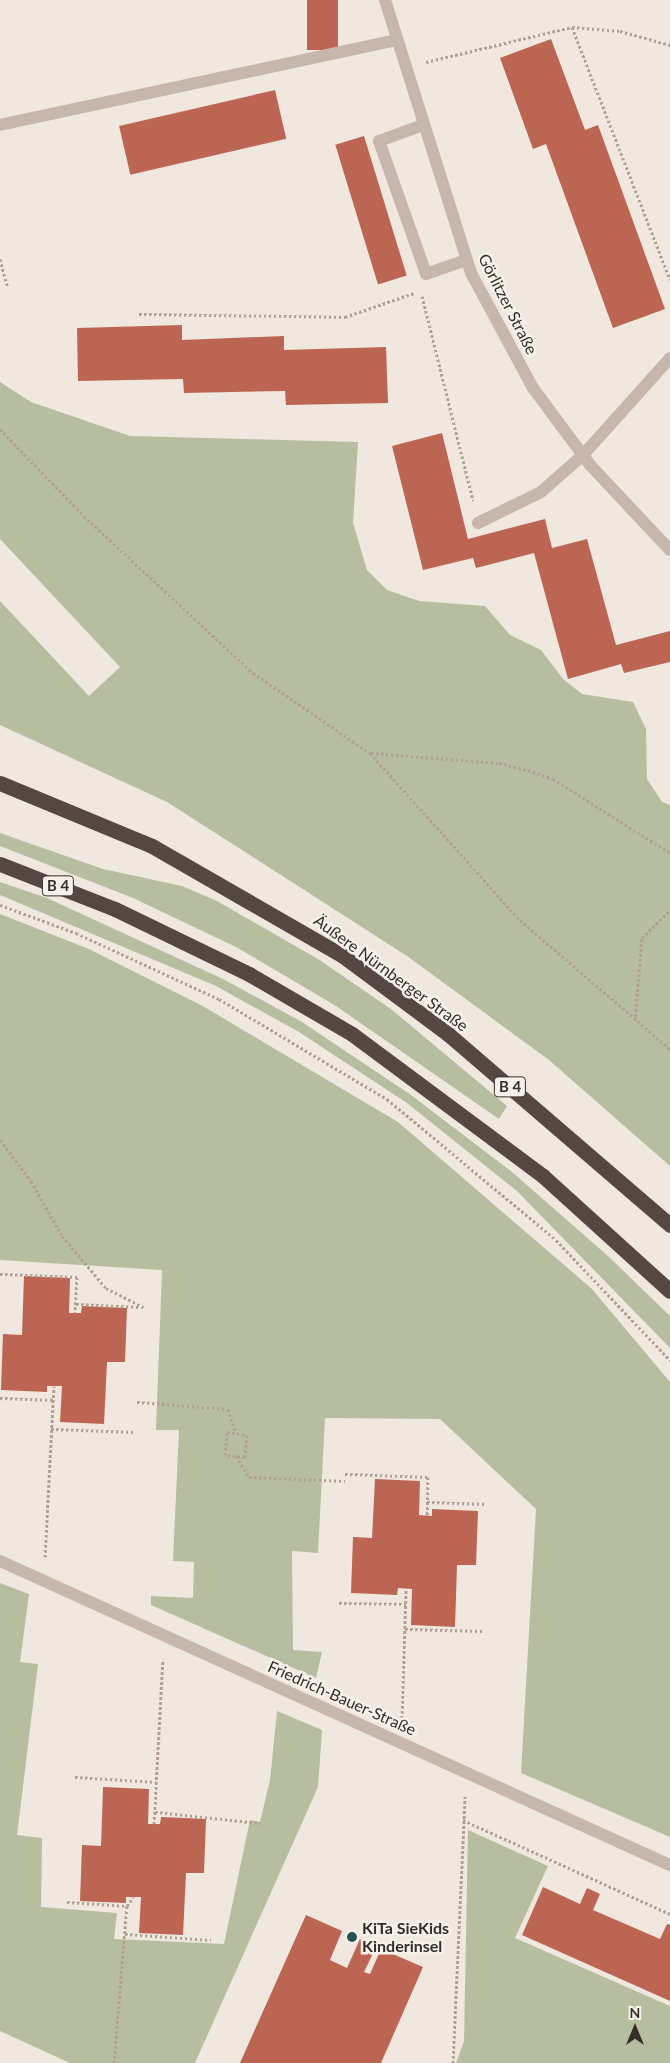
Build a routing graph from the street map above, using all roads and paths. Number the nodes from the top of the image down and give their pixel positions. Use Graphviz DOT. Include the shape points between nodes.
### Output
graph roads {
  1 [pos="385,0"];
  2 [pos="572,26"];
  3 [pos="396,40"];
  4 [pos="670,45"];
  5 [pos="404,67"];
  6 [pos="0,125"];
  7 [pos="423,126"];
  8 [pos="0,260"];
  9 [pos="466,260"];
  10 [pos="670,280"];
  11 [pos="7,286"];
  12 [pos="139,314"];
  13 [pos="670,358"];
  14 [pos="0,429"];
  15 [pos="583,455"];
  16 [pos="478,524"];
  17 [pos="670,550"];
  18 [pos="370,753"];
  19 [pos="0,783"];
  20 [pos="670,853"];
  21 [pos="0,864"];
  22 [pos="0,905"];
  23 [pos="670,910"];
  24 [pos="635,1021"];
  25 [pos="670,1049"];
  26 [pos="0,1140"];
  27 [pos="670,1225"];
  28 [pos="0,1274"];
  29 [pos="670,1291"];
  30 [pos="76,1304"];
  31 [pos="75,1313"];
  32 [pos="670,1360"];
  33 [pos="54,1386"];
  34 [pos="0,1398"];
  35 [pos="53,1400"];
  36 [pos="137,1402"];
  37 [pos="52,1429"];
  38 [pos="136,1432"];
  39 [pos="236,1434"];
  40 [pos="236,1456"];
  41 [pos="346,1474"];
  42 [pos="345,1481"];
  43 [pos="428,1502"];
  44 [pos="487,1504"];
  45 [pos="427,1516"];
  46 [pos="0,1561"];
  47 [pos="44,1581"];
  48 [pos="406,1589"];
  49 [pos="339,1603"];
  50 [pos="406,1604"];
  51 [pos="405,1629"];
  52 [pos="482,1631"];
  53 [pos="164,1636"];
  54 [pos="402,1743"];
  55 [pos="466,1773"];
  56 [pos="74,1777"];
  57 [pos="156,1782"];
  58 [pos="155,1812"];
  59 [pos="463,1820"];
  60 [pos="260,1823"];
  61 [pos="154,1824"];
  62 [pos="670,1865"];
  63 [pos="134,1896"];
  64 [pos="67,1902"];
  65 [pos="127,1906"];
  66 [pos="670,1914"];
  67 [pos="125,1934"];
  68 [pos="211,1940"];
  69 [pos="114,2063"];
  70 [pos="454,2063"];
  1 -- 3 [label="street, Görlitzer Straße"];
  2 -- 4 [label="path" via="620,31"];
  2 -- 5 [label="path"];
  2 -- 10 [label="path"];
  3 -- 5 [label="street, Görlitzer Straße"];
  3 -- 6 [label="street"];
  5 -- 7 [label="street, Görlitzer Straße"];
  7 -- 9 [label="street, Görlitzer Straße"];
  7 -- 9 [label="street" via="379,141 426,274"];
  8 -- 11 [label="path"];
  9 -- 15 [label="street, Görlitzer Straße" via="533,388"];
  12 -- 16 [label="path" via="345,317 421,291"];
  13 -- 15 [label="street"];
  14 -- 18 [label="path" via="84,516 253,674"];
  15 -- 16 [label="street" via="541,492"];
  15 -- 17 [label="street, Görlitzer Straße" via="656,540"];
  18 -- 20 [label="path" via="499,763 528,770 554,779"];
  18 -- 24 [label="path" via="520,920"];
  19 -- 27 [label="highway, Äußere Nürnberger Straße / B 4" via="152,846 344,956 448,1034"];
  21 -- 29 [label="highway, B 4" via="116,909 249,974 352,1034 543,1176"];
  22 -- 32 [label="path" via="76,933 219,998 387,1099 556,1240"];
  23 -- 24 [label="path" via="642,938"];
  24 -- 25 [label="path"];
  26 -- 30 [label="path" via="31,1181 62,1236 106,1288 143,1307"];
  28 -- 30 [label="path" via="77,1277"];
  30 -- 31 [label="path"];
  33 -- 35 [label="path"];
  34 -- 35 [label="path"];
  35 -- 37 [label="path"];
  36 -- 39 [label="path" via="228,1410"];
  37 -- 38 [label="path"];
  37 -- 47 [label="path"];
  39 -- 40 [label="path" via="247,1434 245,1457"];
  39 -- 40 [label="path" via="227,1432 225,1455"];
  40 -- 42 [label="path" via="249,1477"];
  41 -- 43 [label="path" via="428,1477"];
  43 -- 44 [label="path"];
  43 -- 45 [label="path"];
  46 -- 47 [label="street, Friedrich-Bauer-Straße"];
  47 -- 53 [label="street, Friedrich-Bauer-Straße"];
  48 -- 50 [label="path"];
  49 -- 50 [label="path"];
  50 -- 51 [label="path"];
  51 -- 52 [label="path"];
  51 -- 54 [label="path"];
  53 -- 54 [label="street, Friedrich-Bauer-Straße"];
  53 -- 57 [label="path"];
  54 -- 55 [label="street, Friedrich-Bauer-Straße"];
  55 -- 59 [label="path"];
  55 -- 62 [label="street, Friedrich-Bauer-Straße"];
  56 -- 57 [label="path"];
  57 -- 58 [label="path"];
  58 -- 60 [label="path"];
  58 -- 61 [label="path"];
  59 -- 66 [label="path"];
  59 -- 70 [label="path"];
  63 -- 65 [label="path"];
  64 -- 65 [label="path"];
  65 -- 67 [label="path"];
  67 -- 68 [label="path"];
  67 -- 69 [label="path"];
}
